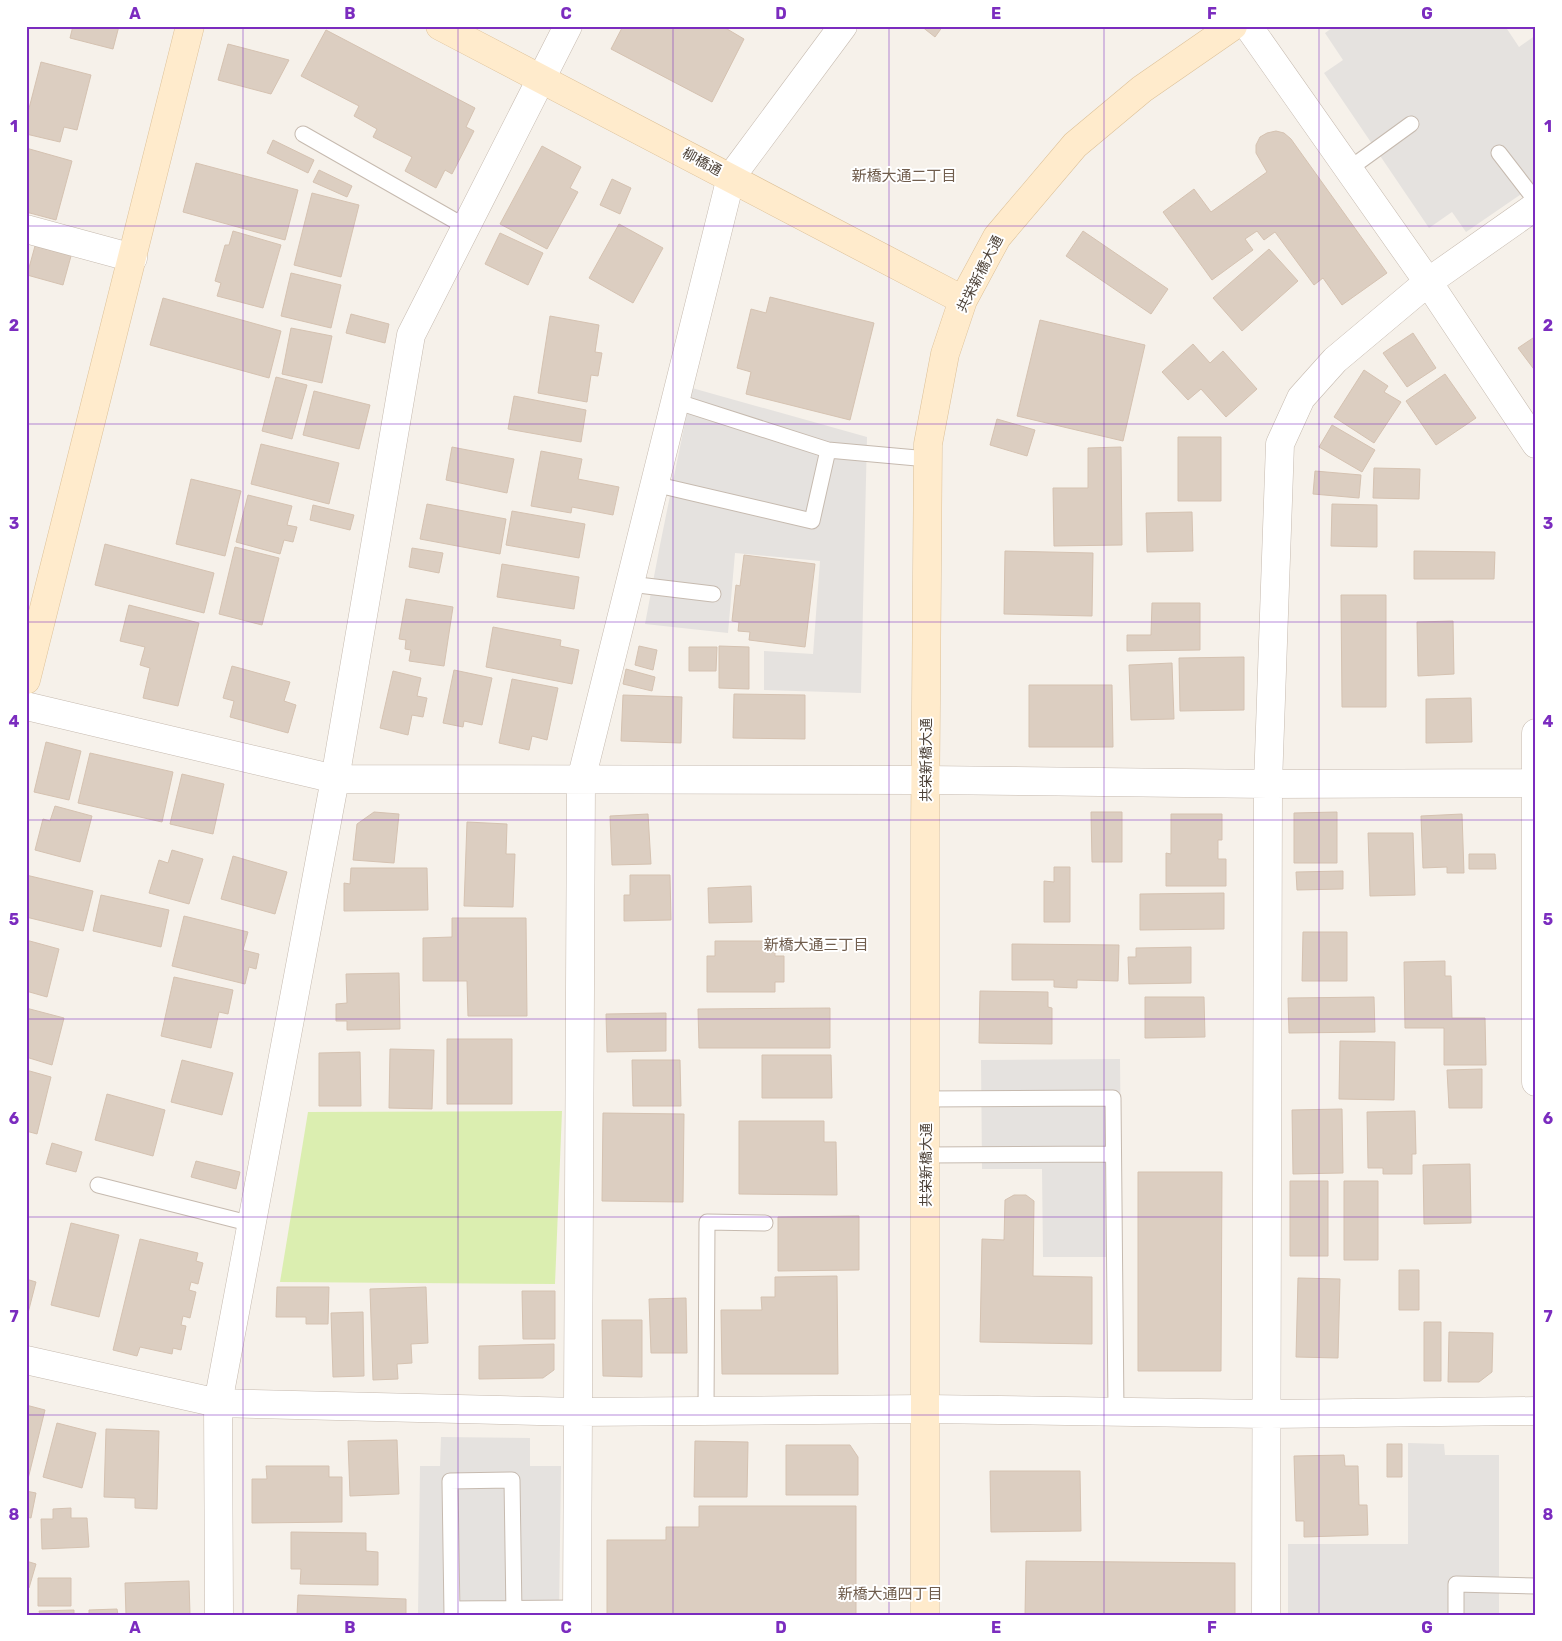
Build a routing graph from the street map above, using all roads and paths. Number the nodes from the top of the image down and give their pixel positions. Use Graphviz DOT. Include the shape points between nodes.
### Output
graph roads {
  1 [pos="190,26"];
  2 [pos="440,26"];
  3 [pos="568,26"];
  4 [pos="843,26"];
  5 [pos="1233,26"];
  6 [pos="1248,26"];
  7 [pos="541,78"];
  8 [pos="1411,124"];
  9 [pos="303,134"];
  10 [pos="1499,153"];
  11 [pos="1349,169"];
  12 [pos="731,177"];
  13 [pos="1536,201"];
  14 [pos="1536,206"];
  15 [pos="466,227"];
  16 [pos="26,229"];
  17 [pos="133,258"];
  18 [pos="1428,282"];
  19 [pos="963,300"];
  20 [pos="675,401"];
  21 [pos="1536,444"];
  22 [pos="828,450"];
  23 [pos="928,458"];
  24 [pos="654,484"];
  25 [pos="630,584"];
  26 [pos="713,594"];
  27 [pos="26,680"];
  28 [pos="26,706"];
  29 [pos="1536,733"];
  30 [pos="335,779"];
  31 [pos="581,780"];
  32 [pos="926,780"];
  33 [pos="1535,783"];
  34 [pos="1268,784"];
  35 [pos="1536,1082"];
  36 [pos="926,1099"];
  37 [pos="1113,1154"];
  38 [pos="926,1155"];
  39 [pos="98,1186"];
  40 [pos="765,1223"];
  41 [pos="252,1224"];
  42 [pos="26,1360"];
  43 [pos="218,1403"];
  44 [pos="926,1409"];
  45 [pos="706,1411"];
  46 [pos="1536,1411"];
  47 [pos="578,1412"];
  48 [pos="1116,1412"];
  49 [pos="1266,1414"];
  50 [pos="1536,1586"];
  51 [pos="577,1611"];
  52 [pos="452,1612"];
  53 [pos="514,1612"];
  54 [pos="220,1615"];
  55 [pos="925,1615"];
  56 [pos="1266,1615"];
  57 [pos="1456,1615"];
  1 -- 17 [label="street"];
  2 -- 7 [label="street, 柳橋通"];
  3 -- 7 [label="street"];
  4 -- 12 [label="street"];
  5 -- 19 [label="street, 共栄新橋大通" via="1142,89 1075,145 997,237"];
  6 -- 11 [label="street"];
  7 -- 12 [label="street, 柳橋通"];
  7 -- 15 [label="street"];
  8 -- 11 [label="lane"];
  9 -- 15 [label="lane"];
  10 -- 13 [label="lane"];
  11 -- 18 [label="street"];
  12 -- 19 [label="street, 柳橋通"];
  12 -- 20 [label="street"];
  14 -- 18 [label="street"];
  15 -- 30 [label="street" via="411,335"];
  16 -- 17 [label="street"];
  17 -- 27 [label="street"];
  18 -- 21 [label="street"];
  18 -- 34 [label="street" via="1335,360 1301,398 1280,444"];
  19 -- 23 [label="street, 共栄新橋大通" via="945,354"];
  20 -- 22 [label="lane"];
  20 -- 24 [label="street"];
  22 -- 23 [label="lane"];
  22 -- 24 [label="lane" via="812,521"];
  23 -- 32 [label="street, 共栄新橋大通"];
  24 -- 25 [label="street"];
  25 -- 26 [label="lane"];
  25 -- 31 [label="street"];
  28 -- 30 [label="street"];
  29 -- 33 [label="street"];
  30 -- 31 [label="street"];
  30 -- 41 [label="street"];
  31 -- 32 [label="street"];
  31 -- 47 [label="street"];
  32 -- 34 [label="street"];
  32 -- 36 [label="street, 共栄新橋大通"];
  33 -- 34 [label="street"];
  33 -- 35 [label="street"];
  34 -- 49 [label="street"];
  36 -- 37 [label="lane" via="1113,1098"];
  36 -- 38 [label="street, 共栄新橋大通"];
  37 -- 38 [label="lane"];
  37 -- 48 [label="lane"];
  38 -- 44 [label="street, 共栄新橋大通"];
  39 -- 41 [label="lane"];
  40 -- 45 [label="lane" via="707,1222"];
  41 -- 43 [label="street"];
  42 -- 43 [label="street"];
  43 -- 47 [label="street"];
  43 -- 54 [label="street"];
  44 -- 45 [label="street"];
  44 -- 48 [label="street"];
  44 -- 55 [label="street, 共栄新橋大通"];
  45 -- 47 [label="street"];
  46 -- 49 [label="street"];
  47 -- 51 [label="street"];
  48 -- 49 [label="street"];
  49 -- 56 [label="street"];
  50 -- 57 [label="lane" via="1456,1584"];
  51 -- 53 [label="lane"];
  52 -- 53 [label="lane"];
  52 -- 53 [label="lane" via="450,1481 512,1480"];
}
